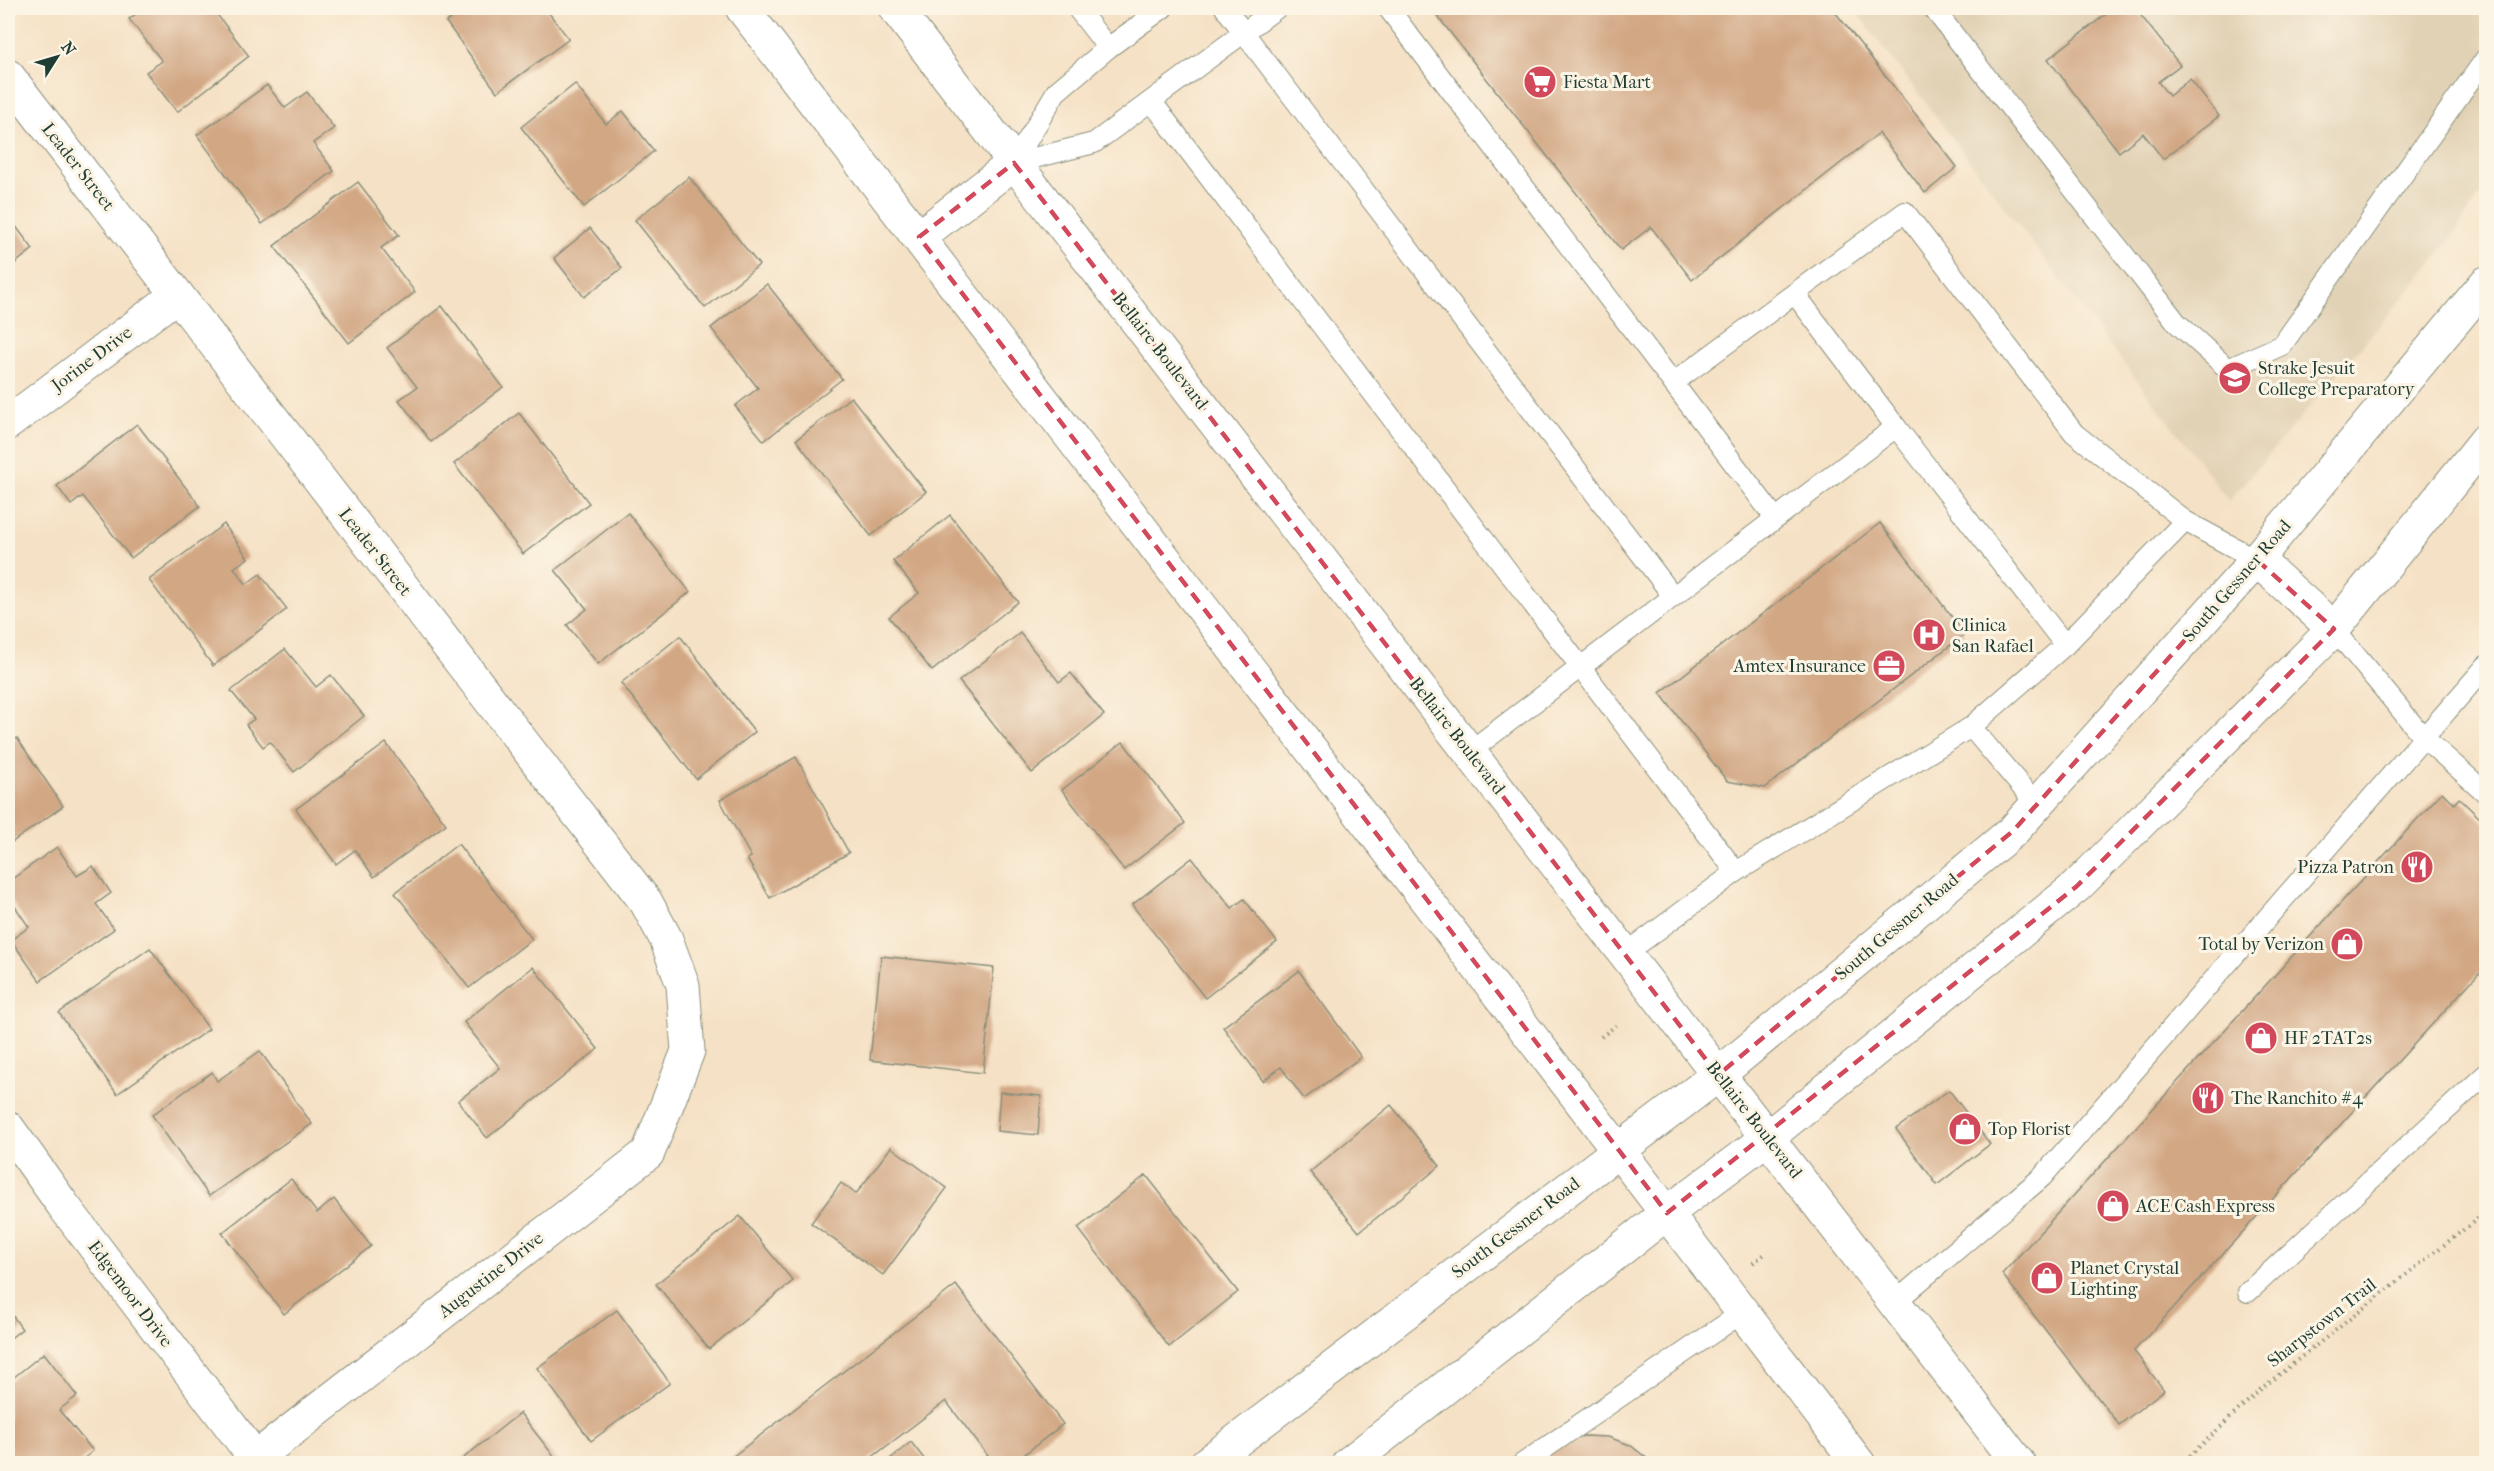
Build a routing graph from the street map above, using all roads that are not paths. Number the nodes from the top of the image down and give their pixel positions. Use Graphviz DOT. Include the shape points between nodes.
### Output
graph roads {
  1 [pos="742,8"];
  2 [pos="895,8"];
  3 [pos="1077,8"];
  4 [pos="1163,8"];
  5 [pos="1225,8"];
  6 [pos="1277,8"];
  7 [pos="1388,8"];
  8 [pos="1933,8"];
  9 [pos="1244,33"];
  10 [pos="1108,48"];
  11 [pos="2487,58"];
  12 [pos="8,76"];
  13 [pos="1152,102"];
  14 [pos="1014,163"];
  15 [pos="920,237"];
  16 [pos="2487,283"];
  17 [pos="1795,294"];
  18 [pos="177,295"];
  19 [pos="1673,383"];
  20 [pos="8,423"];
  21 [pos="1896,427"];
  22 [pos="2487,441"];
  23 [pos="1775,518"];
  24 [pos="2185,521"];
  25 [pos="2257,560"];
  26 [pos="1674,596"];
  27 [pos="2334,629"];
  28 [pos="2065,645"];
  29 [pos="1580,666"];
  30 [pos="2487,666"];
  31 [pos="1971,727"];
  32 [pos="2424,738"];
  33 [pos="1469,752"];
  34 [pos="2487,793"];
  35 [pos="2037,805"];
  36 [pos="1736,872"];
  37 [pos="1625,954"];
  38 [pos="688,1051"];
  39 [pos="2487,1074"];
  40 [pos="1718,1075"];
  41 [pos="8,1128"];
  42 [pos="1767,1138"];
  43 [pos="1619,1150"];
  44 [pos="1667,1213"];
  45 [pos="2248,1292"];
  46 [pos="1894,1303"];
  47 [pos="1743,1312"];
  48 [pos="251,1461"];
  49 [pos="1206,1464"];
  50 [pos="1348,1464"];
  51 [pos="1522,1464"];
  52 [pos="1859,1464"];
  53 [pos="2019,1464"];
  1 -- 15 [label="main road"];
  2 -- 14 [label="main road, Bellaire Boulevard"];
  3 -- 10 [label="lane"];
  4 -- 10 [label="lane"];
  5 -- 9 [label="lane"];
  6 -- 9 [label="lane"];
  7 -- 19 [label="lane"];
  8 -- 11 [label="lane" via="2177,323 2228,369 2282,345"];
  9 -- 13 [label="lane"];
  9 -- 26 [label="lane"];
  10 -- 14 [label="lane" via="1056,92"];
  12 -- 18 [label="main road, Leader Street"];
  13 -- 14 [label="lane" via="1094,143"];
  13 -- 29 [label="lane"];
  14 -- 15 [label="main road"];
  14 -- 33 [label="main road, Bellaire Boulevard"];
  15 -- 43 [label="main road"];
  16 -- 25 [label="main road, South Gessner Road"];
  17 -- 19 [label="lane"];
  17 -- 21 [label="lane"];
  17 -- 24 [label="lane" via="1905,212 2074,433"];
  18 -- 20 [label="main road, Jorine Drive"];
  18 -- 38 [label="main road, Leader Street" via="646,902 666,939 683,985"];
  19 -- 23 [label="lane"];
  21 -- 23 [label="lane"];
  21 -- 28 [label="lane"];
  22 -- 27 [label="main road"];
  23 -- 26 [label="lane"];
  24 -- 25 [label="lane"];
  24 -- 28 [label="lane"];
  25 -- 27 [label="main road"];
  25 -- 35 [label="main road, South Gessner Road"];
  26 -- 29 [label="lane"];
  27 -- 32 [label="lane"];
  27 -- 42 [label="main road" via="2077,886"];
  28 -- 31 [label="lane"];
  29 -- 33 [label="lane"];
  29 -- 36 [label="lane"];
  30 -- 32 [label="lane"];
  31 -- 35 [label="lane"];
  31 -- 36 [label="lane"];
  32 -- 34 [label="lane"];
  32 -- 46 [label="lane" via="2042,1177"];
  33 -- 37 [label="main road, Bellaire Boulevard"];
  35 -- 40 [label="main road, South Gessner Road" via="2013,831"];
  36 -- 37 [label="lane"];
  37 -- 40 [label="main road, Bellaire Boulevard"];
  38 -- 48 [label="main road, Augustine Drive" via="648,1153"];
  39 -- 45 [label="lane"];
  40 -- 42 [label="main road, Bellaire Boulevard"];
  40 -- 43 [label="main road, South Gessner Road"];
  41 -- 48 [label="main road, Edgemoor Drive"];
  42 -- 44 [label="main road"];
  42 -- 46 [label="main road, Bellaire Boulevard"];
  43 -- 44 [label="main road"];
  43 -- 49 [label="main road, South Gessner Road"];
  44 -- 47 [label="main road"];
  44 -- 50 [label="main road"];
  46 -- 53 [label="main road, Bellaire Boulevard"];
  47 -- 51 [label="lane"];
  47 -- 52 [label="main road"];
}
